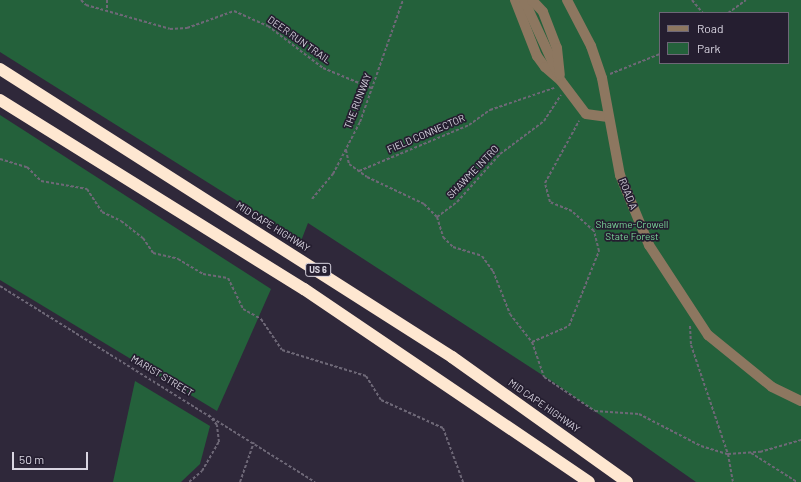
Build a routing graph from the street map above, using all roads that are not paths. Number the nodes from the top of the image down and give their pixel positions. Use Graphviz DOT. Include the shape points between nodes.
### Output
graph roads {
  1 [pos="515,0"];
  2 [pos="524,0"];
  3 [pos="532,0"];
  4 [pos="566,0"];
  5 [pos="0,69"];
  6 [pos="563,84"];
  7 [pos="0,100"];
  8 [pos="608,117"];
  9 [pos="801,401"];
  10 [pos="589,482"];
  11 [pos="627,482"];
  1 -- 6 [label="lane" via="537,56"];
  2 -- 6 [label="lane"];
  3 -- 6 [label="lane" via="543,12 557,48"];
  4 -- 8 [label="lane, ROAD A" via="591,46 602,78"];
  5 -- 11 [label="highway, MID CAPE HIGHWAY / US 6" via="452,357"];
  6 -- 8 [label="lane" via="584,112"];
  7 -- 10 [label="highway, US 6" via="304,289"];
  8 -- 9 [label="lane, ROAD A" via="620,175 649,245 688,306 708,334 740,362 772,387"];
}
